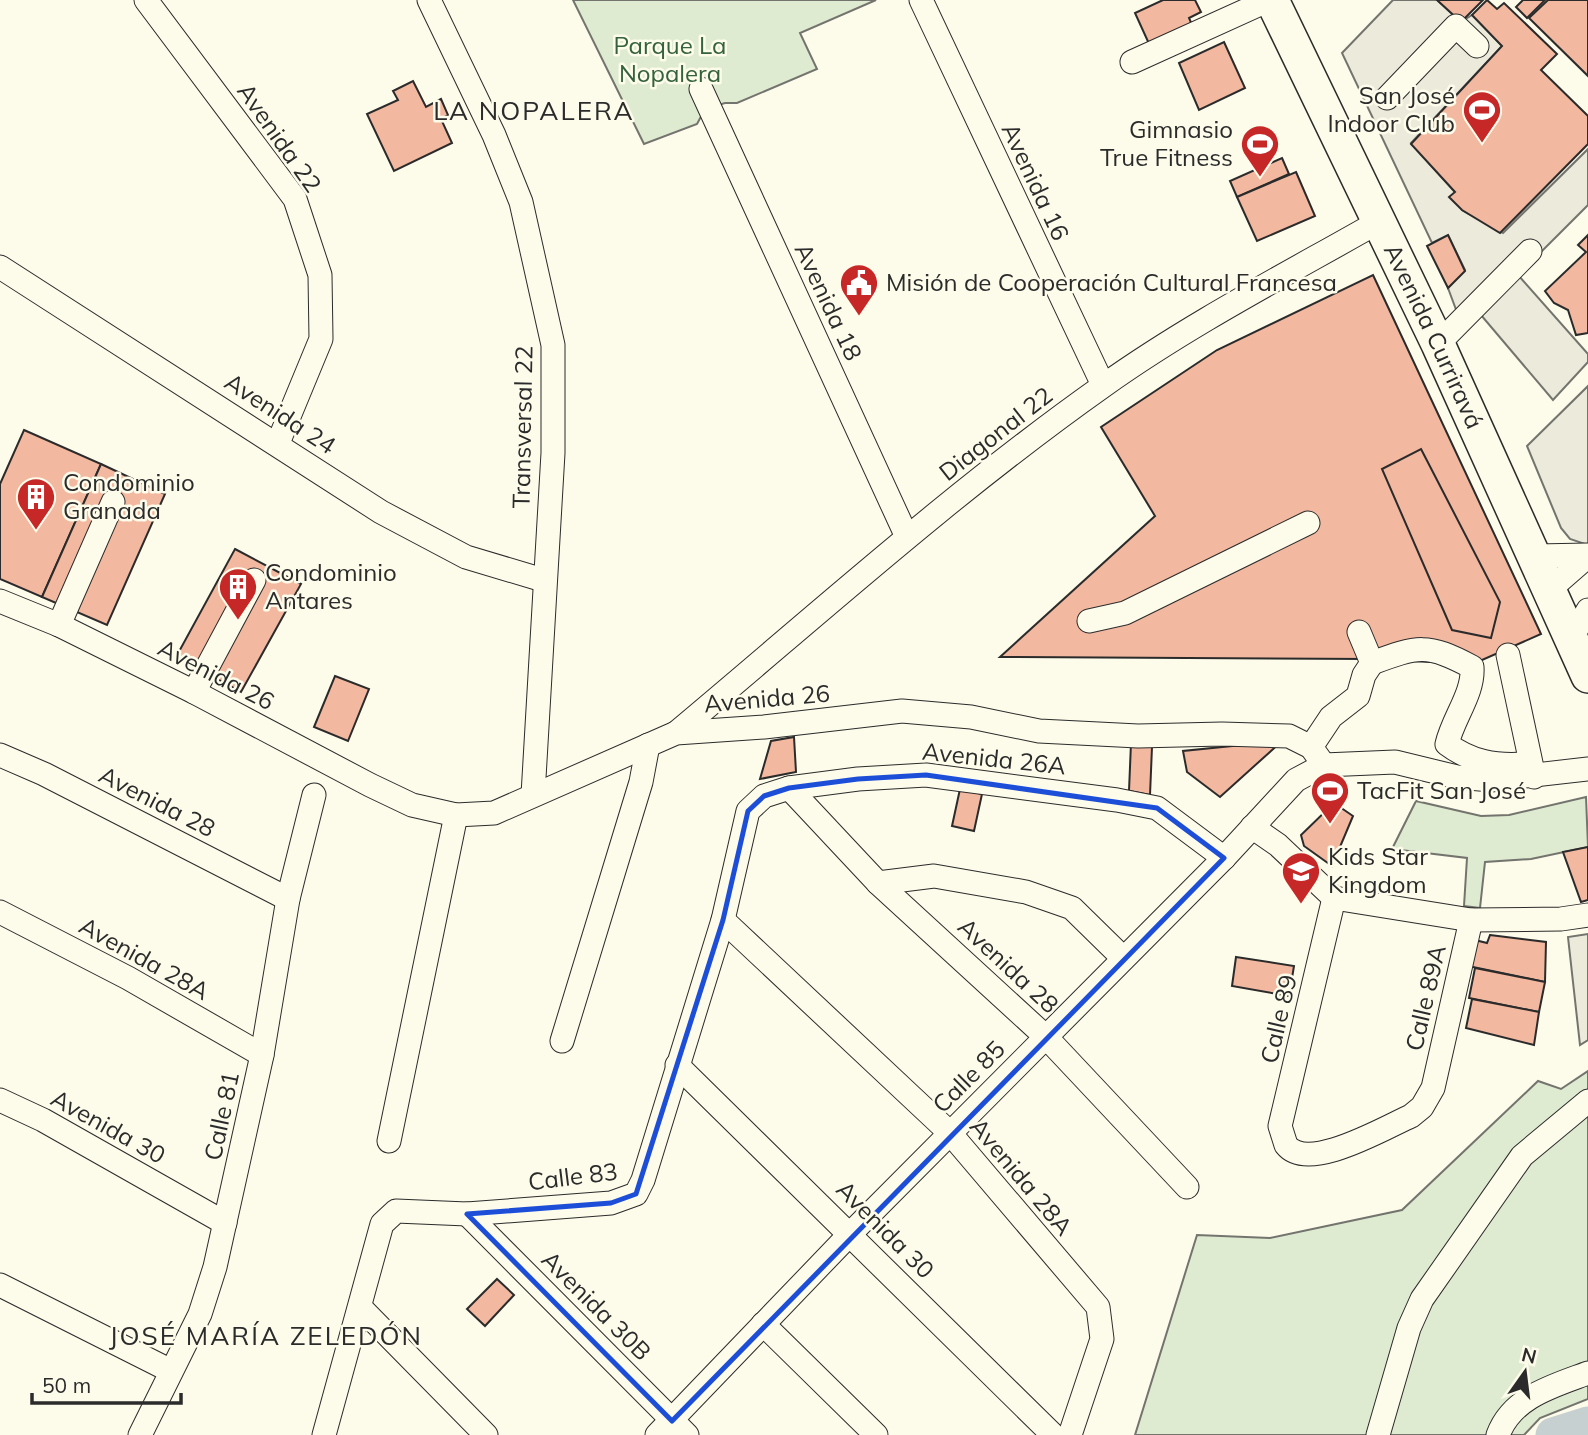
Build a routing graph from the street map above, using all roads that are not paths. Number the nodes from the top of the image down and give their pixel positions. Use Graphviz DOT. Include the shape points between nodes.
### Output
graph roads {
  1 [pos="146,0"];
  2 [pos="429,0"];
  3 [pos="921,0"];
  4 [pos="1270,0"];
  5 [pos="1477,46"];
  6 [pos="1132,62"];
  7 [pos="701,89"];
  8 [pos="1387,97"];
  9 [pos="1380,220"];
  10 [pos="1530,251"];
  11 [pos="0,267"];
  12 [pos="1438,344"];
  13 [pos="1103,385"];
  14 [pos="278,443"];
  15 [pos="113,502"];
  16 [pos="1308,523"];
  17 [pos="907,537"];
  18 [pos="1588,555"];
  19 [pos="1536,556"];
  20 [pos="254,580"];
  21 [pos="543,580"];
  22 [pos="1550,589"];
  23 [pos="0,600"];
  24 [pos="1089,621"];
  25 [pos="1580,623"];
  26 [pos="58,625"];
  27 [pos="1359,632"];
  28 [pos="1508,655"];
  29 [pos="1372,663"];
  30 [pos="1588,676"];
  31 [pos="194,692"];
  32 [pos="676,733"];
  33 [pos="648,746"];
  34 [pos="0,755"];
  35 [pos="1317,756"];
  36 [pos="1588,769"];
  37 [pos="1532,770"];
  38 [pos="789,788"];
  39 [pos="533,794"];
  40 [pos="313,795"];
  41 [pos="748,811"];
  42 [pos="456,815"];
  43 [pos="1252,827"];
  44 [pos="1224,858"];
  45 [pos="878,883"];
  46 [pos="1334,898"];
  47 [pos="288,899"];
  48 [pos="0,912"];
  49 [pos="1588,915"];
  50 [pos="723,920"];
  51 [pos="1471,920"];
  52 [pos="1123,958"];
  53 [pos="1046,1037"];
  54 [pos="562,1041"];
  55 [pos="262,1055"];
  56 [pos="677,1065"];
  57 [pos="1433,1088"];
  58 [pos="0,1100"];
  59 [pos="1588,1101"];
  60 [pos="950,1133"];
  61 [pos="388,1141"];
  62 [pos="1187,1186"];
  63 [pos="467,1214"];
  64 [pos="225,1223"];
  65 [pos="851,1233"];
  66 [pos="0,1284"];
  67 [pos="360,1307"];
  68 [pos="763,1324"];
  69 [pos="171,1371"];
  70 [pos="1588,1373"];
  71 [pos="672,1430"];
  72 [pos="140,1435"];
  73 [pos="324,1435"];
  74 [pos="486,1435"];
  75 [pos="876,1435"];
  76 [pos="1054,1435"];
  77 [pos="1070,1435"];
  78 [pos="1378,1435"];
  79 [pos="1498,1435"];
  1 -- 14 [label="street, Avenida 22" via="295,199 320,275 321,339"];
  2 -- 21 [label="street, Transversal 22" via="521,202 553,345 553,453"];
  3 -- 13 [label="street, Avenida 16"];
  4 -- 6 [label="street"];
  4 -- 9 [label="highway, Avenida Curriravá"];
  5 -- 8 [label="street" via="1456,26"];
  7 -- 17 [label="street, Avenida 18"];
  9 -- 12 [label="highway, Avenida Curriravá"];
  9 -- 13 [label="street, Diagonal 22"];
  10 -- 12 [label="street"];
  11 -- 14 [label="street, Avenida 24"];
  12 -- 19 [label="highway, Avenida Curriravá"];
  13 -- 17 [label="street, Diagonal 22"];
  14 -- 21 [label="street, Avenida 24" via="381,512 466,557"];
  15 -- 26 [label="street"];
  16 -- 24 [label="street" via="1125,613"];
  17 -- 32 [label="street, Diagonal 22"];
  18 -- 19 [label="street"];
  18 -- 22 [label="street"];
  19 -- 22 [label="highway, Avenida Curriravá"];
  20 -- 31 [label="street"];
  21 -- 39 [label="street, Transversal 22"];
  22 -- 25 [label="highway, Avenida Curriravá"];
  23 -- 26 [label="street, Avenida 26"];
  25 -- 30 [label="highway, Avenida Curriravá"];
  26 -- 31 [label="street, Avenida 26"];
  27 -- 29 [label="street"];
  28 -- 37 [label="street"];
  29 -- 35 [label="street" via="1358,696 1331,717"];
  29 -- 37 [label="street" via="1413,648 1431,649 1472,667 1473,679 1447,744 1463,755"];
  31 -- 42 [label="street, Avenida 26" via="412,805"];
  32 -- 33 [label="street, Avenida 26"];
  32 -- 35 [label="street, Avenida 26" via="902,711 971,717 1039,731 1289,736"];
  33 -- 39 [label="street, Avenida 26"];
  33 -- 54 [label="street"];
  34 -- 47 [label="street, Avenida 28"];
  35 -- 37 [label="street, Avenida 26" via="1395,762 1491,780"];
  35 -- 43 [label="street, Calle 85"];
  36 -- 37 [label="street, Avenida 26"];
  38 -- 41 [label="street, Avenida 26A" via="764,796"];
  38 -- 44 [label="street, Avenida 26A" via="926,775 1117,800 1157,808"];
  38 -- 45 [label="street, Avenida 28"];
  39 -- 42 [label="street, Avenida 26" via="494,814"];
  40 -- 47 [label="street, Calle 81"];
  41 -- 50 [label="street, Calle 83"];
  42 -- 61 [label="street"];
  43 -- 44 [label="street, Calle 85"];
  43 -- 46 [label="street"];
  44 -- 52 [label="street, Calle 85"];
  45 -- 52 [label="street" via="933,876 1026,892 1072,908"];
  45 -- 53 [label="street, Avenida 28"];
  46 -- 51 [label="street"];
  46 -- 57 [label="street, Calle 89" via="1280,1126 1282,1137 1290,1150 1320,1156 1411,1116"];
  47 -- 55 [label="street, Calle 81"];
  48 -- 55 [label="street, Avenida 28A"];
  49 -- 51 [label="street"];
  50 -- 56 [label="street, Calle 83"];
  50 -- 60 [label="street, Avenida 28A"];
  51 -- 57 [label="street, Calle 89A"];
  52 -- 53 [label="street, Calle 85"];
  53 -- 60 [label="street, Calle 85"];
  53 -- 62 [label="street, Avenida 28"];
  55 -- 64 [label="street, Calle 81"];
  56 -- 63 [label="street, Calle 83" via="636,1194 611,1203"];
  56 -- 65 [label="street, Avenida 30"];
  58 -- 64 [label="street, Avenida 30"];
  59 -- 78 [label="street" via="1522,1156 1422,1299"];
  60 -- 65 [label="street, Calle 85"];
  60 -- 77 [label="street, Avenida 28A" via="1098,1307 1102,1339"];
  63 -- 67 [label="street, Calle 83" via="396,1211 382,1224"];
  63 -- 71 [label="street, Avenida 30B"];
  64 -- 69 [label="street, Calle 81" via="200,1314"];
  65 -- 68 [label="street, Calle 85"];
  65 -- 76 [label="street, Avenida 30"];
  66 -- 69 [label="street"];
  67 -- 73 [label="street, Calle 83"];
  67 -- 74 [label="street"];
  68 -- 71 [label="street, Calle 85"];
  68 -- 75 [label="street"];
  69 -- 72 [label="street, Calle 81"];
  70 -- 79 [label="street" via="1518,1405 1503,1421"];
}
